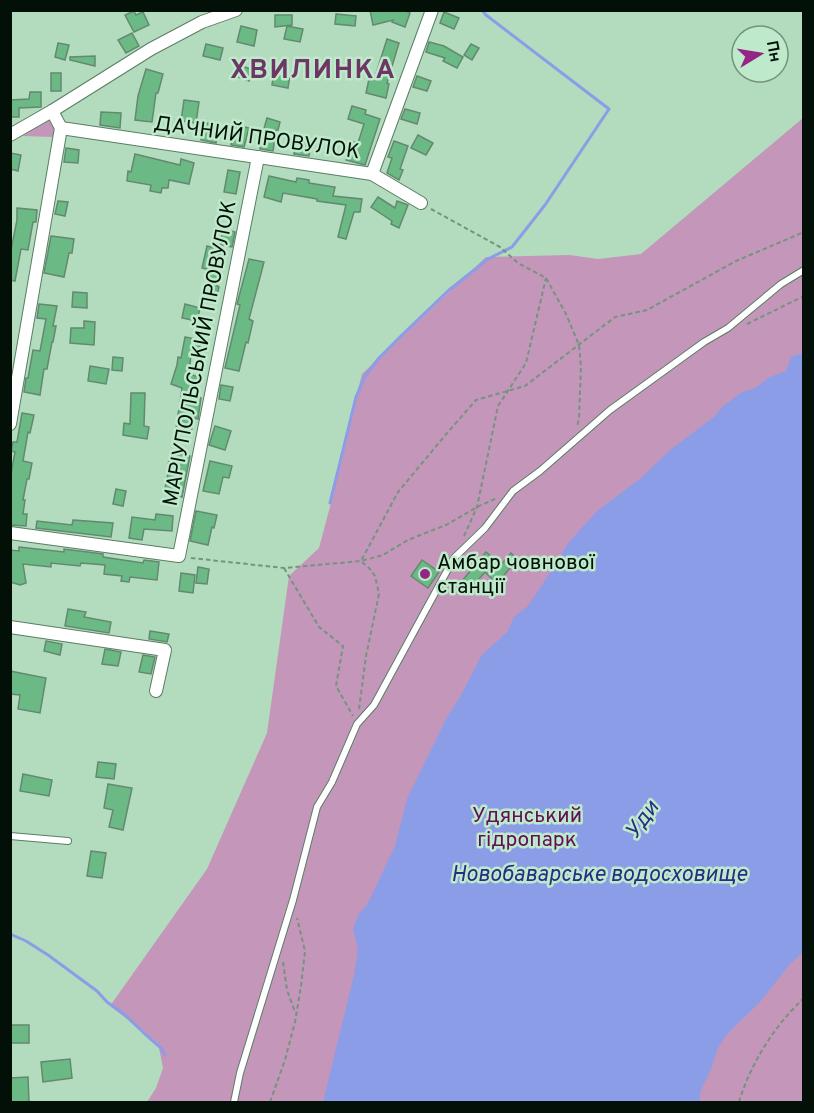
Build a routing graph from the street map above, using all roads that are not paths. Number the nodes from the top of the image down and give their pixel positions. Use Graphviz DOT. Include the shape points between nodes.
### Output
graph roads {
  1 [pos="236,10"];
  2 [pos="432,10"];
  3 [pos="52,111"];
  4 [pos="61,128"];
  5 [pos="10,135"];
  6 [pos="258,157"];
  7 [pos="372,174"];
  8 [pos="421,203"];
  9 [pos="804,270"];
  10 [pos="10,424"];
  11 [pos="10,533"];
  12 [pos="10,627"];
  13 [pos="156,691"];
  14 [pos="10,836"];
  15 [pos="68,841"];
  16 [pos="234,1102"];
  1 -- 3 [label="street" via="202,22 151,49"];
  2 -- 7 [label="street"];
  3 -- 4 [label="street"];
  3 -- 5 [label="street"];
  4 -- 6 [label="street, ДАЧНИЙ ПРОВУЛОК"];
  4 -- 10 [label="street"];
  6 -- 7 [label="street, ДАЧНИЙ ПРОВУЛОК"];
  6 -- 11 [label="street, МАРІУПОЛЬСЬКИЙ ПРОВУЛОК" via="179,556"];
  7 -- 8 [label="street, ДАЧНИЙ ПРОВУЛОК"];
  9 -- 16 [label="lane" via="610,410 513,491 485,528 454,558 374,705 357,724 317,807"];
  12 -- 13 [label="street" via="165,650"];
  14 -- 15 [label="lane"];
}
